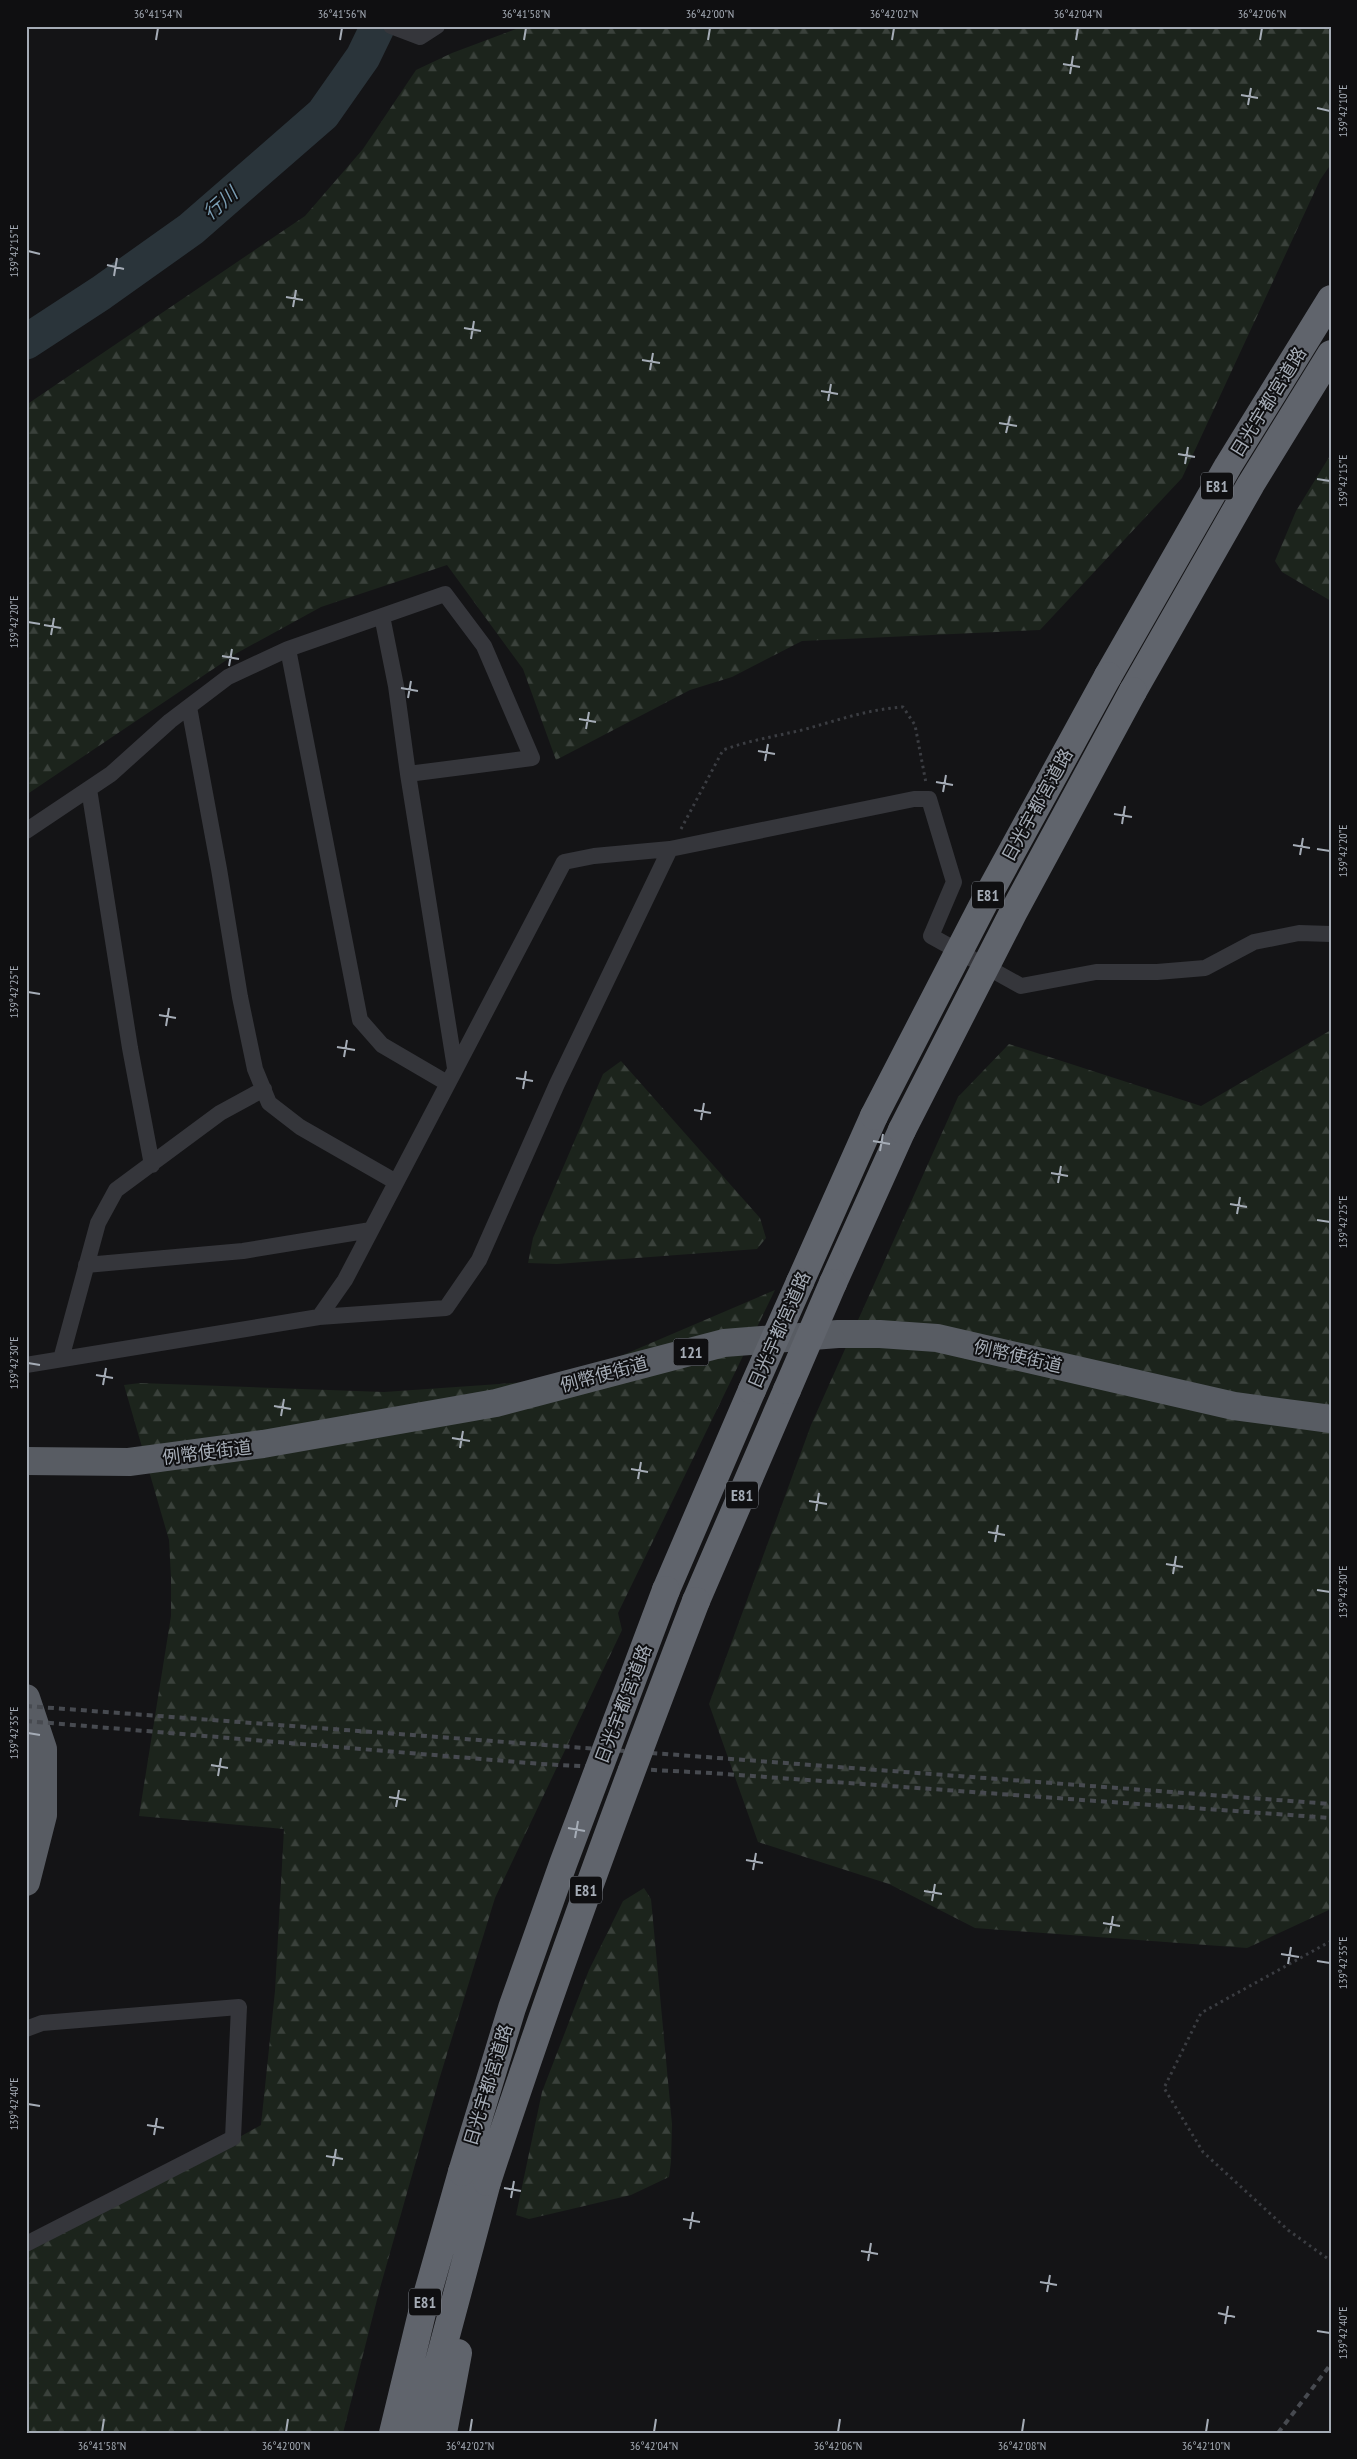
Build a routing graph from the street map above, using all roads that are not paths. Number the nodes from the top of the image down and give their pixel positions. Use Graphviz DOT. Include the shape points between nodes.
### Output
graph roads {
  1 [pos="391,26"];
  2 [pos="436,26"];
  3 [pos="1331,299"];
  4 [pos="1331,354"];
  5 [pos="382,616"];
  6 [pos="288,649"];
  7 [pos="189,707"];
  8 [pos="408,774"];
  9 [pos="89,789"];
  10 [pos="26,831"];
  11 [pos="670,849"];
  12 [pos="1331,934"];
  13 [pos="455,1068"];
  14 [pos="447,1083"];
  15 [pos="264,1089"];
  16 [pos="152,1165"];
  17 [pos="396,1182"];
  18 [pos="371,1230"];
  19 [pos="86,1265"];
  20 [pos="319,1317"];
  21 [pos="61,1359"];
  22 [pos="26,1365"];
  23 [pos="1331,1419"];
  24 [pos="26,1440"];
  25 [pos="53,1460"];
  26 [pos="26,1461"];
  27 [pos="26,1698"];
  28 [pos="26,1882"];
  29 [pos="26,2029"];
  30 [pos="487,2182"];
  31 [pos="26,2244"];
  32 [pos="393,2433"];
  33 [pos="420,2433"];
  34 [pos="443,2433"];
  1 -- 2 [label="street" via="420,37"];
  3 -- 32 [label="highway, 日光宇都宮道路 / E81, bridge" via="1228,466 986,899 874,1116 752,1390 666,1590 512,2008 422,2313"];
  4 -- 30 [label="highway, 日光宇都宮道路 / E81, bridge" via="1251,484 1132,691 902,1130 696,1601 582,1900"];
  5 -- 6 [label="street"];
  5 -- 8 [label="street"];
  5 -- 8 [label="street" via="445,594 484,646 532,758"];
  6 -- 7 [label="street" via="228,677"];
  6 -- 14 [label="street" via="360,1020 382,1045"];
  7 -- 9 [label="street"];
  7 -- 15 [label="street" via="240,997 255,1069"];
  8 -- 13 [label="street"];
  9 -- 10 [label="street"];
  9 -- 16 [label="street"];
  11 -- 12 [label="street" via="914,799 929,799 954,882 931,936 1021,986 1096,972 1205,968 1254,942 1299,933"];
  11 -- 13 [label="street" via="564,862"];
  11 -- 20 [label="street" via="557,1084 479,1260 446,1308"];
  13 -- 14 [label="street"];
  14 -- 17 [label="street"];
  15 -- 16 [label="street" via="220,1113"];
  15 -- 17 [label="street" via="269,1103 300,1127"];
  16 -- 19 [label="street" via="116,1190 98,1223"];
  17 -- 18 [label="street"];
  18 -- 19 [label="street" via="243,1251"];
  18 -- 20 [label="street" via="345,1280"];
  19 -- 21 [label="street"];
  20 -- 21 [label="street"];
  21 -- 22 [label="street"];
  23 -- 25 [label="highway, 例幣使街道 / 121" via="1234,1406 937,1338 838,1334 724,1343 496,1403 263,1444 129,1462"];
  24 -- 25 [label="highway"];
  25 -- 26 [label="highway, 例幣使街道 / 121"];
  27 -- 28 [label="highway" via="43,1750 43,1815"];
  29 -- 31 [label="street" via="42,2023 239,2007 233,2138"];
  30 -- 33 [label="highway, 日光宇都宮道路 / E81"];
  30 -- 34 [label="highway"];
}
